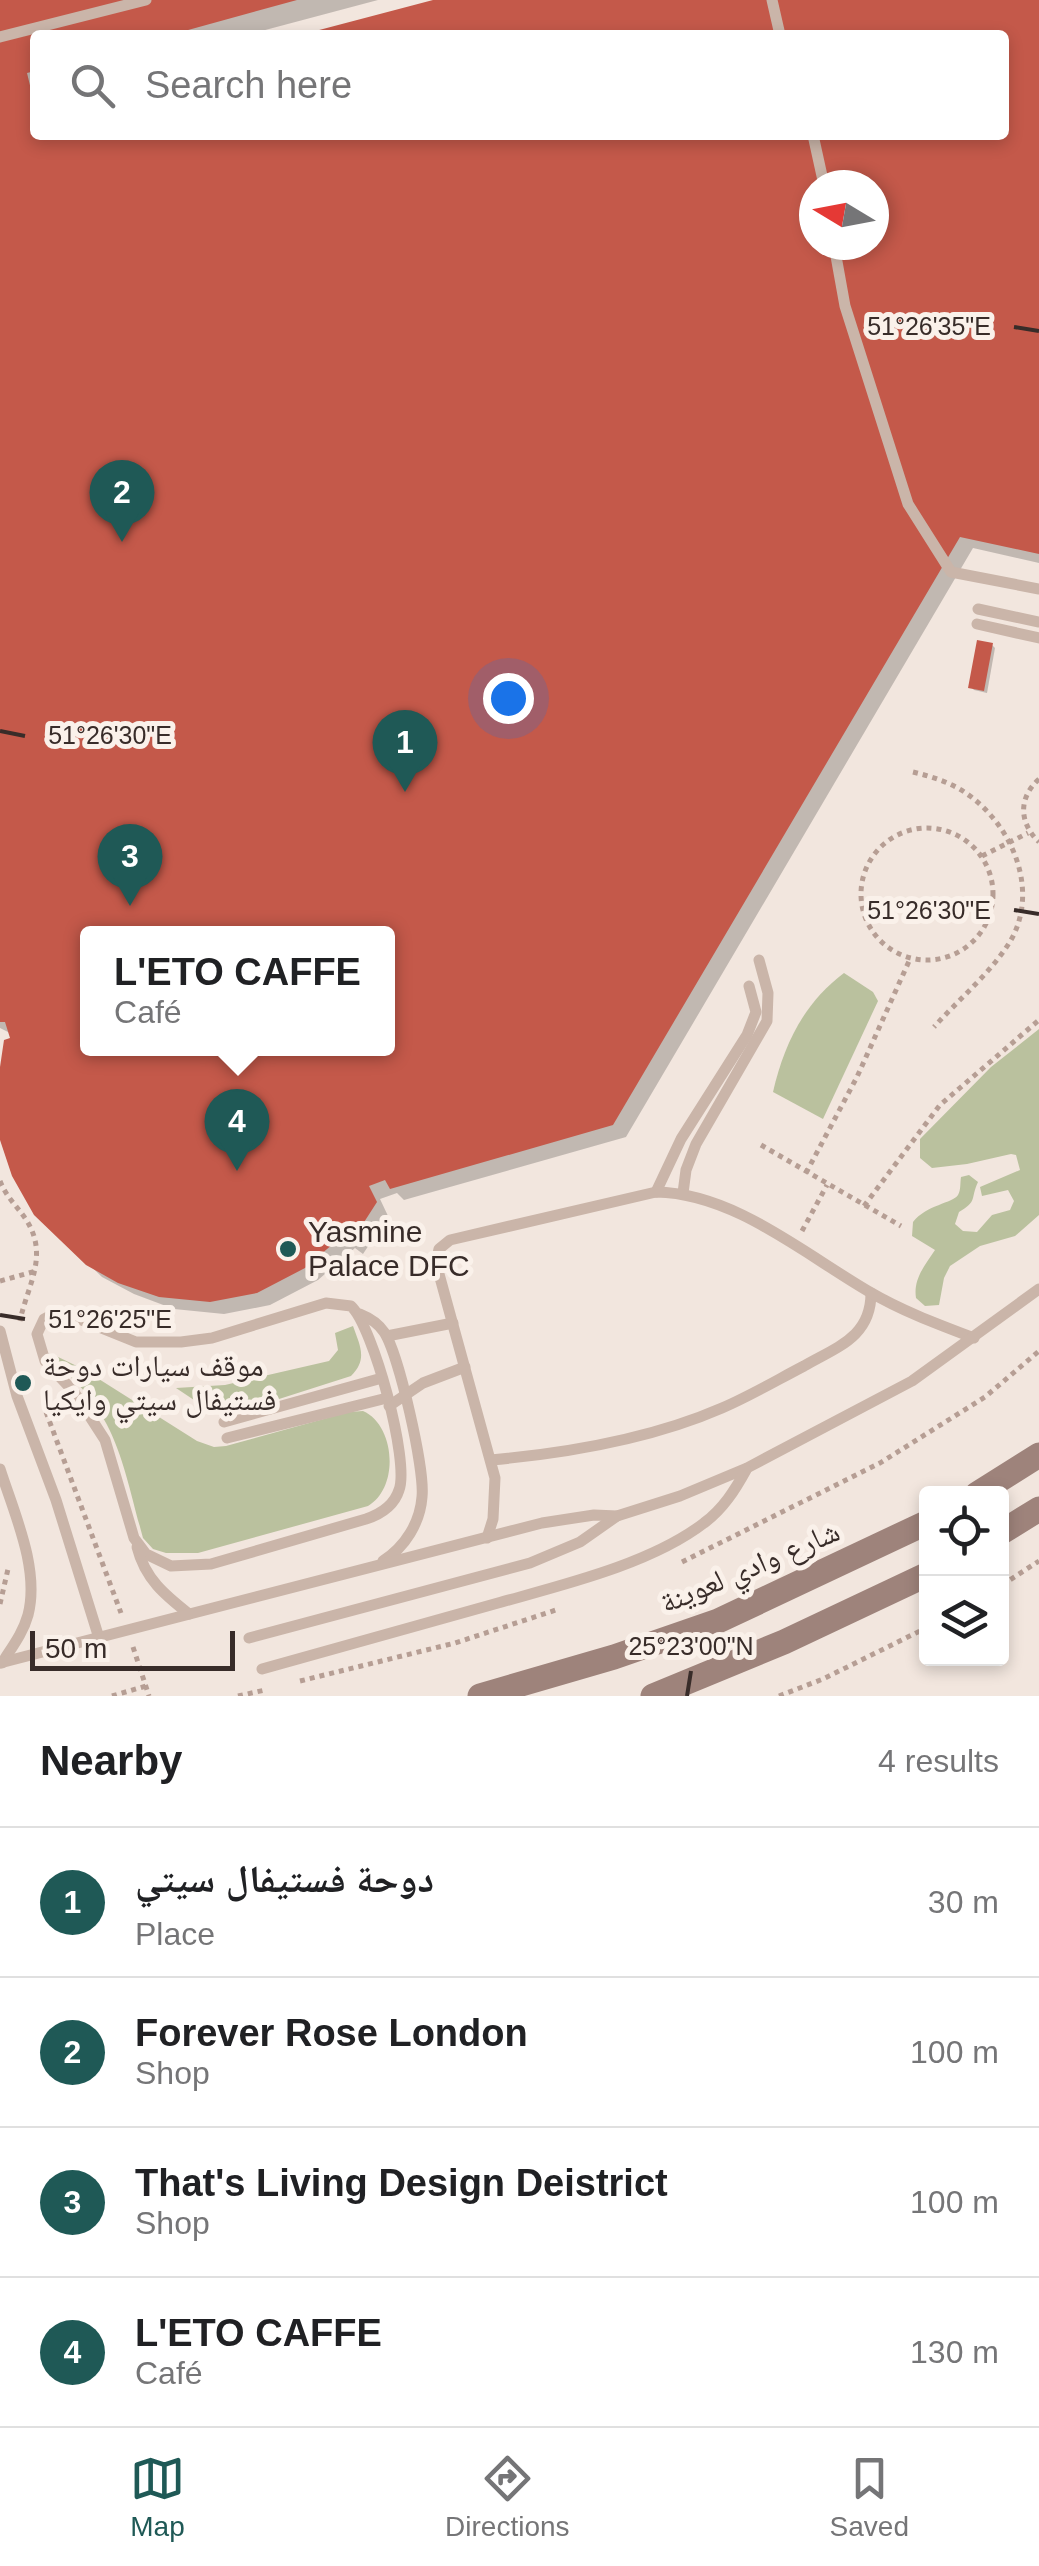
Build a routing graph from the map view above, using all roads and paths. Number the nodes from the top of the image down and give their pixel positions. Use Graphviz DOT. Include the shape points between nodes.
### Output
graph roads {
  1 [pos="146,0"];
  2 [pos="772,0"];
  3 [pos="779,30"];
  4 [pos="0,37"];
  5 [pos="813,140"];
  6 [pos="820,170"];
  7 [pos="837,260"];
  8 [pos="1039,589"];
  9 [pos="978,610"];
  10 [pos="1039,622"];
  11 [pos="977,624"];
  12 [pos="1039,638"];
  13 [pos="913,772"];
  14 [pos="1039,779"];
  15 [pos="1030,832"];
  16 [pos="1010,842"];
  17 [pos="1039,842"];
  18 [pos="982,856"];
  19 [pos="910,959"];
  20 [pos="759,960"];
  21 [pos="749,986"];
  22 [pos="1039,1020"];
  23 [pos="934,1027"];
  24 [pos="760,1145"];
  25 [pos="806,1173"];
  26 [pos="0,1181"];
  27 [pos="826,1185"];
  28 [pos="656,1192"];
  29 [pos="683,1193"];
  30 [pos="864,1206"];
  31 [pos="901,1226"];
  32 [pos="794,1247"];
  33 [pos="36,1272"];
  34 [pos="0,1281"];
  35 [pos="1039,1289"];
  36 [pos="870,1292"];
  37 [pos="360,1314"];
  38 [pos="452,1323"];
  39 [pos="0,1331"];
  40 [pos="19,1336"];
  41 [pos="387,1336"];
  42 [pos="974,1338"];
  43 [pos="465,1367"];
  44 [pos="382,1378"];
  45 [pos="404,1394"];
  46 [pos="388,1402"];
  47 [pos="42,1404"];
  48 [pos="224,1422"];
  49 [pos="228,1438"];
  50 [pos="1039,1455"];
  51 [pos="491,1460"];
  52 [pos="747,1468"];
  53 [pos="0,1470"];
  54 [pos="989,1486"];
  55 [pos="1039,1509"];
  56 [pos="617,1516"];
  57 [pos="919,1526"];
  58 [pos="1009,1528"];
  59 [pos="134,1538"];
  60 [pos="487,1538"];
  61 [pos="1039,1561"];
  62 [pos="8,1563"];
  63 [pos="375,1566"];
  64 [pos="924,1576"];
  65 [pos="1009,1580"];
  66 [pos="0,1604"];
  67 [pos="190,1614"];
  68 [pos="127,1629"];
  69 [pos="919,1631"];
  70 [pos="99,1638"];
  71 [pos="248,1638"];
  72 [pos="1,1663"];
  73 [pos="262,1669"];
  74 [pos="146,1686"];
  75 [pos="112,1696"];
  76 [pos="149,1696"];
  77 [pos="480,1696"];
  78 [pos="653,1696"];
  79 [pos="780,1696"];
  1 -- 4 [label="lane"];
  2 -- 3 [label="lane"];
  5 -- 6 [label="lane"];
  7 -- 8 [label="lane" via="908,504 951,572"];
  9 -- 10 [label="lane"];
  11 -- 12 [label="lane"];
  13 -- 16 [label="path" via="970,795"];
  14 -- 15 [label="path" via="1023,809"];
  15 -- 16 [label="path"];
  15 -- 17 [label="path"];
  16 -- 18 [label="path"];
  16 -- 23 [label="path" via="1023,889 1013,936"];
  18 -- 19 [label="path" via="992,877 988,922 955,954"];
  18 -- 19 [label="path" via="945,830 922,828 899,834 867,866 863,912 889,949"];
  19 -- 25 [label="path"];
  20 -- 29 [label="lane" via="767,1021 696,1144"];
  21 -- 28 [label="lane" via="754,1020"];
  22 -- 30 [label="path" via="940,1105"];
  24 -- 25 [label="path"];
  25 -- 27 [label="path"];
  26 -- 33 [label="path" via="34,1235"];
  27 -- 30 [label="path"];
  27 -- 32 [label="path"];
  28 -- 29 [label="lane"];
  28 -- 38 [label="lane" via="444,1243 436,1263"];
  29 -- 32 [label="lane" via="726,1206"];
  30 -- 31 [label="path"];
  32 -- 36 [label="lane"];
  33 -- 34 [label="path"];
  33 -- 40 [label="path"];
  35 -- 42 [label="lane"];
  36 -- 42 [label="lane"];
  36 -- 51 [label="lane" via="866,1322 844,1343 719,1410 617,1440"];
  37 -- 41 [label="lane"];
  37 -- 44 [label="lane"];
  37 -- 59 [label="lane" via="326,1303 212,1338 157,1344 116,1336 66,1312 44,1319 39,1348 105,1440"];
  38 -- 41 [label="lane"];
  38 -- 43 [label="lane"];
  39 -- 70 [label="lane"];
  41 -- 45 [label="lane"];
  42 -- 52 [label="lane" via="912,1380"];
  43 -- 45 [label="lane"];
  43 -- 51 [label="lane"];
  44 -- 46 [label="lane"];
  44 -- 48 [label="lane"];
  45 -- 46 [label="lane"];
  45 -- 63 [label="lane" via="422,1501 401,1546"];
  46 -- 49 [label="lane"];
  46 -- 59 [label="lane" via="402,1481 393,1502 376,1516 186,1567 146,1554"];
  47 -- 68 [label="path"];
  50 -- 54 [label="main road"];
  51 -- 60 [label="lane" via="495,1498"];
  52 -- 56 [label="lane"];
  52 -- 73 [label="lane" via="707,1521 622,1564 558,1588"];
  53 -- 72 [label="lane" via="31,1590 20,1636"];
  55 -- 58 [label="main road"];
  56 -- 60 [label="lane" via="566,1519"];
  56 -- 71 [label="lane" via="580,1542 530,1563"];
  57 -- 77 [label="main road, شارع وادي لعوينة" via="718,1621"];
  59 -- 67 [label="lane" via="146,1574"];
  60 -- 63 [label="lane"];
  61 -- 65 [label="path"];
  62 -- 66 [label="path"];
  63 -- 67 [label="lane"];
  64 -- 78 [label="main road"];
  67 -- 68 [label="lane"];
  68 -- 70 [label="lane"];
  68 -- 74 [label="path"];
  69 -- 79 [label="path"];
  70 -- 72 [label="lane"];
  74 -- 75 [label="path"];
  74 -- 76 [label="path"];
}
